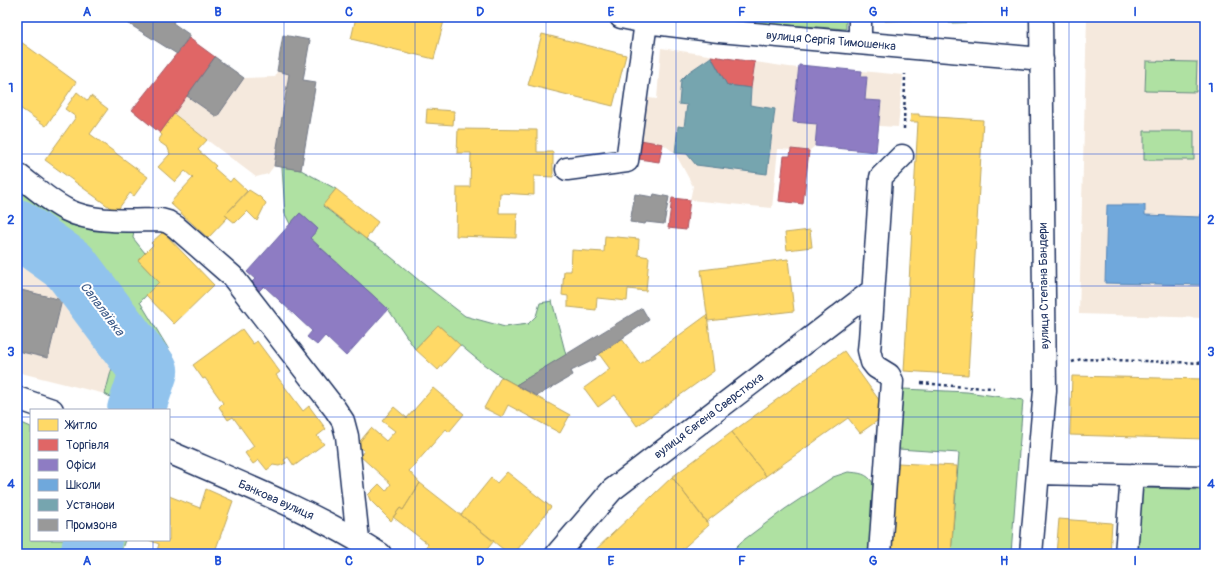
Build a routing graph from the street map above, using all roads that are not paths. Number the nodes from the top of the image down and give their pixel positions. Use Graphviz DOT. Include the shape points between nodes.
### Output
graph roads {
  1 [pos="621,17"];
  2 [pos="860,17"];
  3 [pos="1041,17"];
  4 [pos="646,22"];
  5 [pos="860,43"];
  6 [pos="1042,59"];
  7 [pos="902,156"];
  8 [pos="567,168"];
  9 [pos="17,174"];
  10 [pos="872,291"];
  11 [pos="17,398"];
  12 [pos="49,409"];
  13 [pos="170,452"];
  14 [pos="1038,473"];
  15 [pos="1132,475"];
  16 [pos="1205,477"];
  17 [pos="358,540"];
  18 [pos="380,554"];
  19 [pos="557,554"];
  20 [pos="880,554"];
  21 [pos="1031,554"];
  22 [pos="1126,554"];
  1 -- 4 [label="street, вулиця Сергія Тимошенка"];
  2 -- 5 [label="street"];
  3 -- 6 [label="street, вулиця Степана Бандери"];
  4 -- 5 [label="street, вулиця Сергія Тимошенка"];
  4 -- 8 [label="street" via="627,161"];
  5 -- 6 [label="street, вулиця Сергія Тимошенка"];
  6 -- 14 [label="street, вулиця Степана Бандери" via="1045,390"];
  7 -- 10 [label="street" via="881,177"];
  9 -- 17 [label="street" via="65,210 77,215 102,220 168,222 232,276 343,421 347,436"];
  10 -- 19 [label="street, вулиця Євгена Сверстюка" via="612,490"];
  10 -- 20 [label="street" via="869,350 872,362 892,380"];
  11 -- 12 [label="street"];
  13 -- 17 [label="street, Банкова вулиця" via="310,515"];
  14 -- 15 [label="street"];
  14 -- 21 [label="street, вулиця Степана Бандери"];
  15 -- 16 [label="street"];
  15 -- 22 [label="street"];
  17 -- 18 [label="street, Банкова вулиця"];
}
